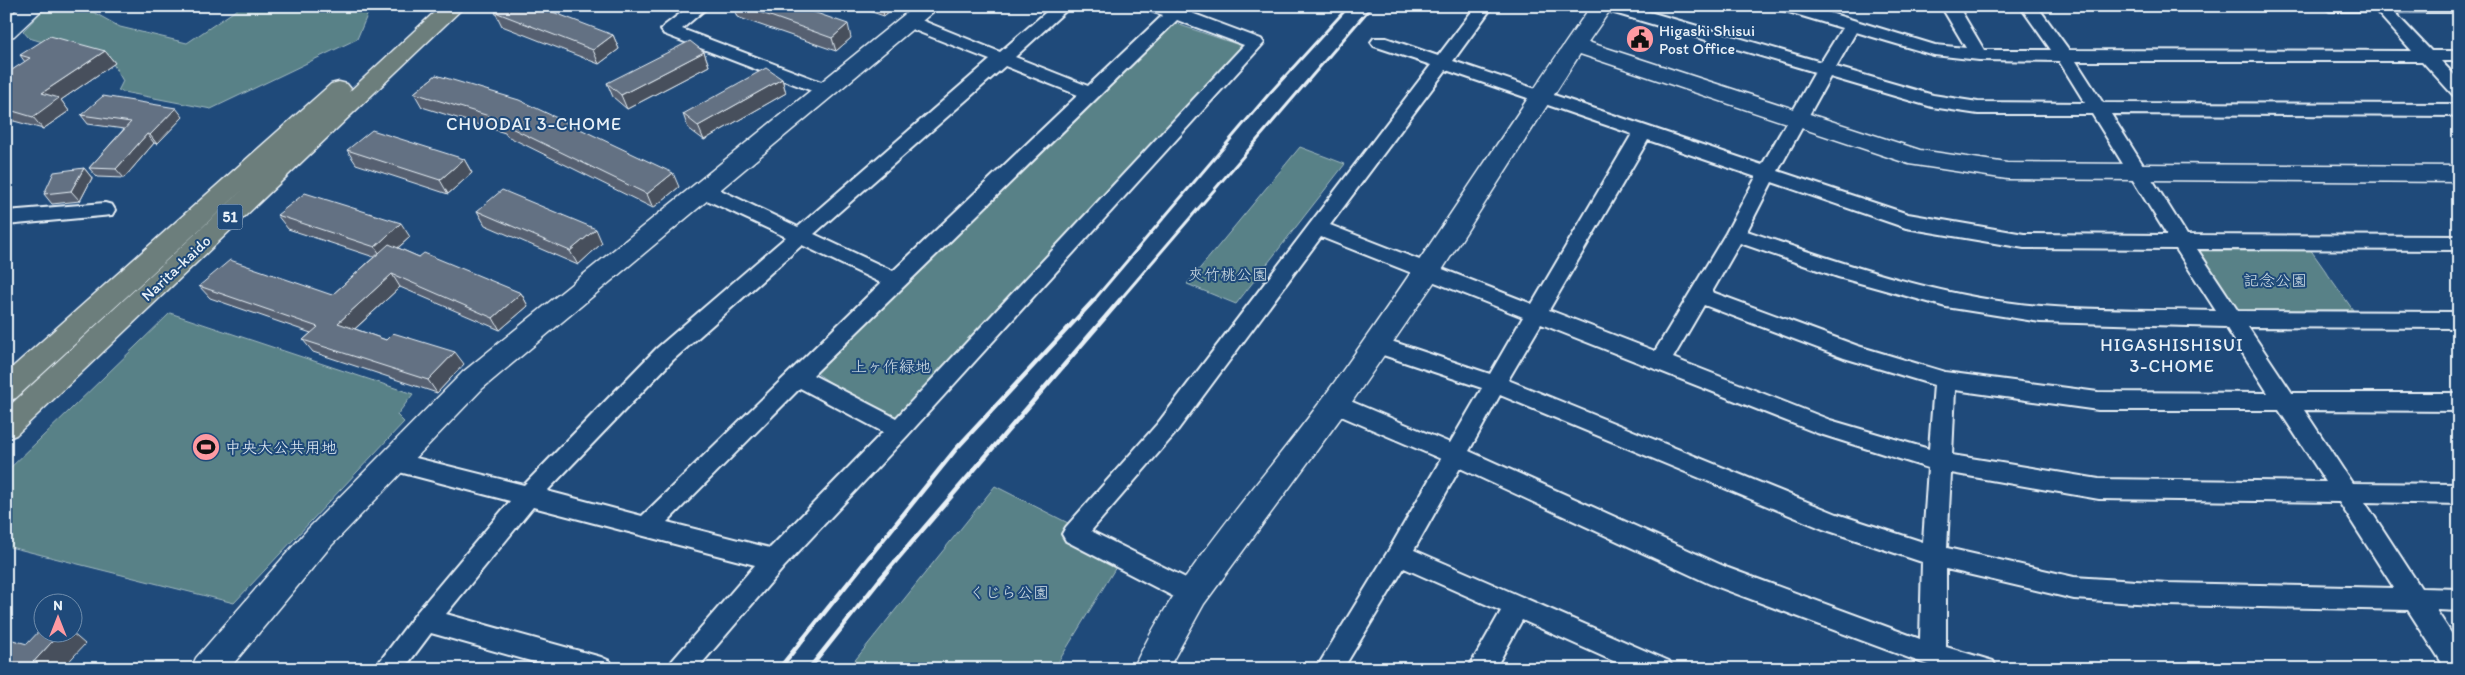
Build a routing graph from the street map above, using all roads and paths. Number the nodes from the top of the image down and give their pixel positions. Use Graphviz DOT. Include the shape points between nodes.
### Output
graph roads {
  1 [pos="431,6"];
  2 [pos="454,6"];
  3 [pos="701,6"];
  4 [pos="1063,6"];
  5 [pos="1154,6"];
  6 [pos="1485,6"];
  7 [pos="1602,6"];
  8 [pos="1610,6"];
  9 [pos="1788,6"];
  10 [pos="1949,6"];
  11 [pos="2028,6"];
  12 [pos="2330,6"];
  13 [pos="2380,6"];
  14 [pos="2459,7"];
  15 [pos="28,9"];
  16 [pos="1175,13"];
  17 [pos="919,14"];
  18 [pos="1851,26"];
  19 [pos="6,31"];
  20 [pos="1380,42"];
  21 [pos="1577,46"];
  22 [pos="1979,55"];
  23 [pos="2064,55"];
  24 [pos="2425,56"];
  25 [pos="2459,56"];
  26 [pos="1006,58"];
  27 [pos="1443,62"];
  28 [pos="1825,69"];
  29 [pos="826,90"];
  30 [pos="2459,91"];
  31 [pos="1091,94"];
  32 [pos="1540,96"];
  33 [pos="2097,108"];
  34 [pos="2459,110"];
  35 [pos="1796,119"];
  36 [pos="1643,132"];
  37 [pos="2137,172"];
  38 [pos="1766,174"];
  39 [pos="2459,174"];
  40 [pos="703,190"];
  41 [pos="105,210"];
  42 [pos="6,218"];
  43 [pos="1318,228"];
  44 [pos="1735,234"];
  45 [pos="800,237"];
  46 [pos="2181,241"];
  47 [pos="2459,243"];
  48 [pos="1428,271"];
  49 [pos="895,281"];
  50 [pos="1699,295"];
  51 [pos="1535,314"];
  52 [pos="2232,319"];
  53 [pos="2459,320"];
  54 [pos="1376,344"];
  55 [pos="1659,363"];
  56 [pos="798,377"];
  57 [pos="1945,380"];
  58 [pos="1494,384"];
  59 [pos="6,390"];
  60 [pos="2459,402"];
  61 [pos="2285,403"];
  62 [pos="1335,404"];
  63 [pos="6,427"];
  64 [pos="899,430"];
  65 [pos="1454,455"];
  66 [pos="392,461"];
  67 [pos="1940,462"];
  68 [pos="2347,493"];
  69 [pos="2459,494"];
  70 [pos="529,495"];
  71 [pos="647,526"];
  72 [pos="1399,555"];
  73 [pos="1934,556"];
  74 [pos="775,560"];
  75 [pos="1193,594"];
  76 [pos="2416,600"];
  77 [pos="2459,600"];
  78 [pos="1516,606"];
  79 [pos="426,620"];
  80 [pos="1933,655"];
  81 [pos="2459,667"];
  82 [pos="208,669"];
  83 [pos="390,669"];
  84 [pos="601,669"];
  85 [pos="681,669"];
  86 [pos="1150,669"];
  87 [pos="1329,669"];
  88 [pos="1481,669"];
  89 [pos="1660,669"];
  90 [pos="1984,669"];
  1 -- 59 [label="highway, Narita-kaido / 51"];
  2 -- 63 [label="highway, Narita-kaido / 51"];
  3 -- 29 [label="street" via="670,30"];
  4 -- 26 [label="street"];
  5 -- 16 [label="street"];
  6 -- 27 [label="street"];
  7 -- 21 [label="street"];
  8 -- 28 [label="street"];
  9 -- 18 [label="street"];
  10 -- 22 [label="street"];
  11 -- 23 [label="street"];
  12 -- 13 [label="street"];
  13 -- 14 [label="street"];
  13 -- 24 [label="street"];
  15 -- 19 [label="street"];
  16 -- 31 [label="street"];
  16 -- 64 [label="street" via="1255,43"];
  17 -- 26 [label="street"];
  17 -- 29 [label="street"];
  18 -- 22 [label="street" via="1934,50"];
  18 -- 28 [label="street"];
  20 -- 27 [label="street"];
  21 -- 32 [label="street"];
  21 -- 35 [label="street"];
  22 -- 23 [label="street"];
  23 -- 24 [label="street"];
  23 -- 33 [label="street"];
  24 -- 25 [label="street"];
  24 -- 30 [label="street"];
  26 -- 31 [label="street"];
  26 -- 45 [label="street"];
  27 -- 32 [label="street"];
  27 -- 43 [label="street"];
  28 -- 33 [label="street" via="1932,101 1978,108"];
  28 -- 35 [label="street"];
  29 -- 40 [label="street"];
  31 -- 49 [label="street"];
  32 -- 36 [label="street"];
  32 -- 48 [label="street"];
  33 -- 34 [label="street"];
  33 -- 37 [label="street"];
  35 -- 37 [label="street" via="1918,158 2007,170"];
  35 -- 38 [label="street"];
  36 -- 38 [label="street"];
  36 -- 51 [label="street"];
  37 -- 39 [label="street"];
  37 -- 46 [label="street"];
  38 -- 44 [label="street"];
  38 -- 46 [label="street" via="1906,221 2024,240"];
  40 -- 45 [label="street"];
  40 -- 66 [label="street" via="473,380"];
  41 -- 42 [label="street"];
  43 -- 48 [label="street"];
  43 -- 75 [label="street" via="1166,429 1074,534"];
  44 -- 50 [label="street"];
  44 -- 52 [label="street" via="1845,272 1946,299 2040,314"];
  45 -- 49 [label="street"];
  45 -- 70 [label="street" via="666,354"];
  46 -- 47 [label="street"];
  46 -- 52 [label="street"];
  48 -- 51 [label="street"];
  48 -- 54 [label="street"];
  49 -- 56 [label="street"];
  50 -- 55 [label="street"];
  50 -- 57 [label="street" via="1852,352"];
  51 -- 55 [label="street"];
  51 -- 58 [label="street"];
  52 -- 53 [label="street"];
  52 -- 61 [label="street"];
  54 -- 58 [label="street"];
  54 -- 62 [label="street"];
  55 -- 67 [label="street" via="1825,427"];
  56 -- 64 [label="street"];
  56 -- 71 [label="street"];
  57 -- 61 [label="street" via="2098,400"];
  57 -- 67 [label="street"];
  58 -- 65 [label="street"];
  58 -- 73 [label="street" via="1831,522"];
  60 -- 61 [label="street"];
  61 -- 68 [label="street"];
  62 -- 65 [label="street"];
  62 -- 75 [label="street"];
  64 -- 74 [label="street"];
  65 -- 72 [label="street"];
  65 -- 80 [label="street" via="1719,576"];
  66 -- 70 [label="street"];
  66 -- 82 [label="street" via="319,538"];
  67 -- 68 [label="street" via="2099,489"];
  67 -- 73 [label="street"];
  68 -- 69 [label="street"];
  68 -- 76 [label="street"];
  70 -- 71 [label="street"];
  70 -- 79 [label="street"];
  71 -- 74 [label="street"];
  72 -- 78 [label="street"];
  72 -- 87 [label="street"];
  73 -- 76 [label="street" via="2074,588 2167,594"];
  73 -- 80 [label="street"];
  74 -- 85 [label="street"];
  75 -- 86 [label="street"];
  76 -- 77 [label="street"];
  76 -- 81 [label="street"];
  78 -- 88 [label="street"];
  78 -- 89 [label="street"];
  79 -- 83 [label="street"];
  79 -- 84 [label="street"];
  80 -- 90 [label="street"];
}
